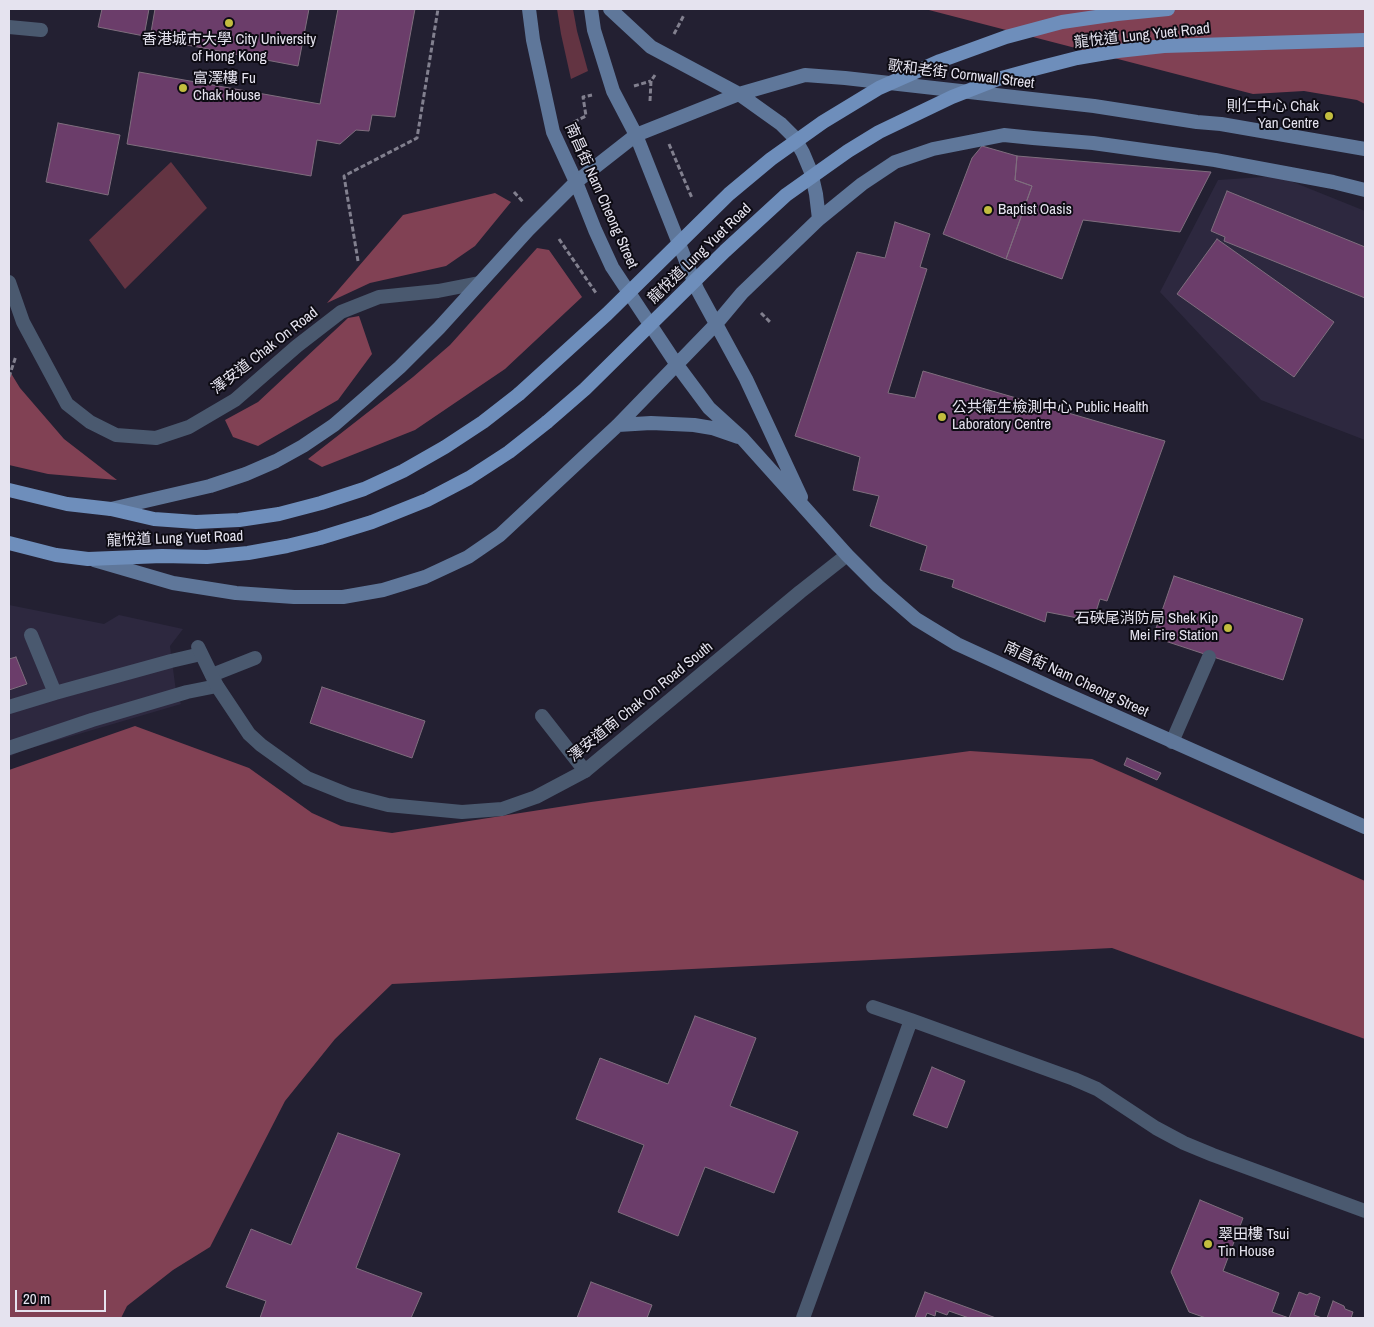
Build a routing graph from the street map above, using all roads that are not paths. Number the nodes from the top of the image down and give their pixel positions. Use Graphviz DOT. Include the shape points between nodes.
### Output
graph roads {
  1 [pos="529,9"];
  2 [pos="591,9"];
  3 [pos="610,9"];
  4 [pos="1168,9"];
  5 [pos="9,27"];
  6 [pos="41,30"];
  7 [pos="1365,40"];
  8 [pos="739,94"];
  9 [pos="636,135"];
  10 [pos="1365,150"];
  11 [pos="576,182"];
  12 [pos="1365,190"];
  13 [pos="819,219"];
  14 [pos="9,282"];
  15 [pos="479,282"];
  16 [pos="716,324"];
  17 [pos="677,365"];
  18 [pos="618,425"];
  19 [pos="742,438"];
  20 [pos="9,490"];
  21 [pos="111,509"];
  22 [pos="807,511"];
  23 [pos="9,543"];
  24 [pos="847,555"];
  25 [pos="88,559"];
  26 [pos="31,635"];
  27 [pos="255,658"];
  28 [pos="1209,658"];
  29 [pos="215,680"];
  30 [pos="55,693"];
  31 [pos="9,708"];
  32 [pos="542,716"];
  33 [pos="1172,742"];
  34 [pos="9,748"];
  35 [pos="585,771"];
  36 [pos="1365,827"];
  37 [pos="873,1007"];
  38 [pos="911,1020"];
  39 [pos="1365,1211"];
  40 [pos="803,1318"];
  1 -- 11 [label="main road, 南昌街 Nam Cheong Street" via="553,132"];
  2 -- 9 [label="main road, 南昌街 Nam Cheong Street" via="609,80"];
  3 -- 8 [label="main road" via="651,47"];
  4 -- 21 [label="main road, 龍悅道 Lung Yuet Road, bridge" via="1062,22 1006,37 940,60 871,93 823,122 729,194 607,314 519,394 483,422 403,472 321,504 240,520 196,522 154,519"];
  5 -- 6 [label="street"];
  7 -- 25 [label="main road, 龍悅道 Lung Yuet Road, bridge" via="1182,46 1118,52 1076,58 998,79 879,132 786,196 725,251 585,389 509,452 469,478 427,500 372,522 287,546 207,557"];
  8 -- 9 [label="main road, 歌和老街 Cornwall Street"];
  8 -- 10 [label="main road, 歌和老街 Cornwall Street" via="805,75 845,78 1094,106 1221,124"];
  8 -- 13 [label="main road" via="794,137 811,172"];
  9 -- 11 [label="main road, 歌和老街 Cornwall Street"];
  9 -- 16 [label="main road, 南昌街 Nam Cheong Street" via="697,289"];
  11 -- 15 [label="main road, 龍悅道 Lung Yuet Road"];
  11 -- 17 [label="main road, 南昌街 Nam Cheong Street" via="612,267"];
  12 -- 13 [label="main road" via="1215,160 1004,135 933,149 896,162 862,184"];
  13 -- 16 [label="main road" via="742,293"];
  14 -- 15 [label="street, 澤安道 Chak On Road" via="22,322 68,404 90,422 116,435 156,438 188,427 235,400 341,312 379,297 438,291"];
  15 -- 21 [label="main road, 龍悅道 Lung Yuet Road" via="400,366 334,425 303,446 246,474 210,486"];
  16 -- 17 [label="main road"];
  16 -- 22 [label="main road, 南昌街 Nam Cheong Street" via="746,379"];
  17 -- 18 [label="main road, 龍悅道 Lung Yuet Road"];
  17 -- 19 [label="main road, 南昌街 Nam Cheong Street" via="709,408"];
  18 -- 19 [label="main road" via="651,422 694,425"];
  18 -- 25 [label="main road, 龍悅道 Lung Yuet Road" via="500,534 468,558 425,577 383,590 343,597 236,592 173,583"];
  19 -- 22 [label="main road, 南昌街 Nam Cheong Street"];
  20 -- 21 [label="main road, 龍悅道 Lung Yuet Road" via="67,504"];
  22 -- 24 [label="main road, 南昌街 Nam Cheong Street"];
  23 -- 25 [label="main road, 龍悅道 Lung Yuet Road"];
  24 -- 33 [label="main road, 南昌街 Nam Cheong Street" via="916,619 957,644"];
  24 -- 35 [label="street, 澤安道南 Chak On Road South"];
  26 -- 30 [label="street"];
  27 -- 29 [label="street"];
  28 -- 33 [label="street"];
  29 -- 30 [label="street, 澤安道南 Chak On Road South" via="200,651"];
  29 -- 34 [label="street" via="187,692"];
  29 -- 35 [label="street, 澤安道南 Chak On Road South" via="249,734 307,778 349,795 388,805 462,812 502,809 536,797"];
  30 -- 31 [label="street"];
  32 -- 35 [label="street"];
  33 -- 36 [label="main road, 南昌街 Nam Cheong Street"];
  37 -- 38 [label="street"];
  38 -- 39 [label="street" via="1074,1079 1184,1143"];
  38 -- 40 [label="street"];
}
